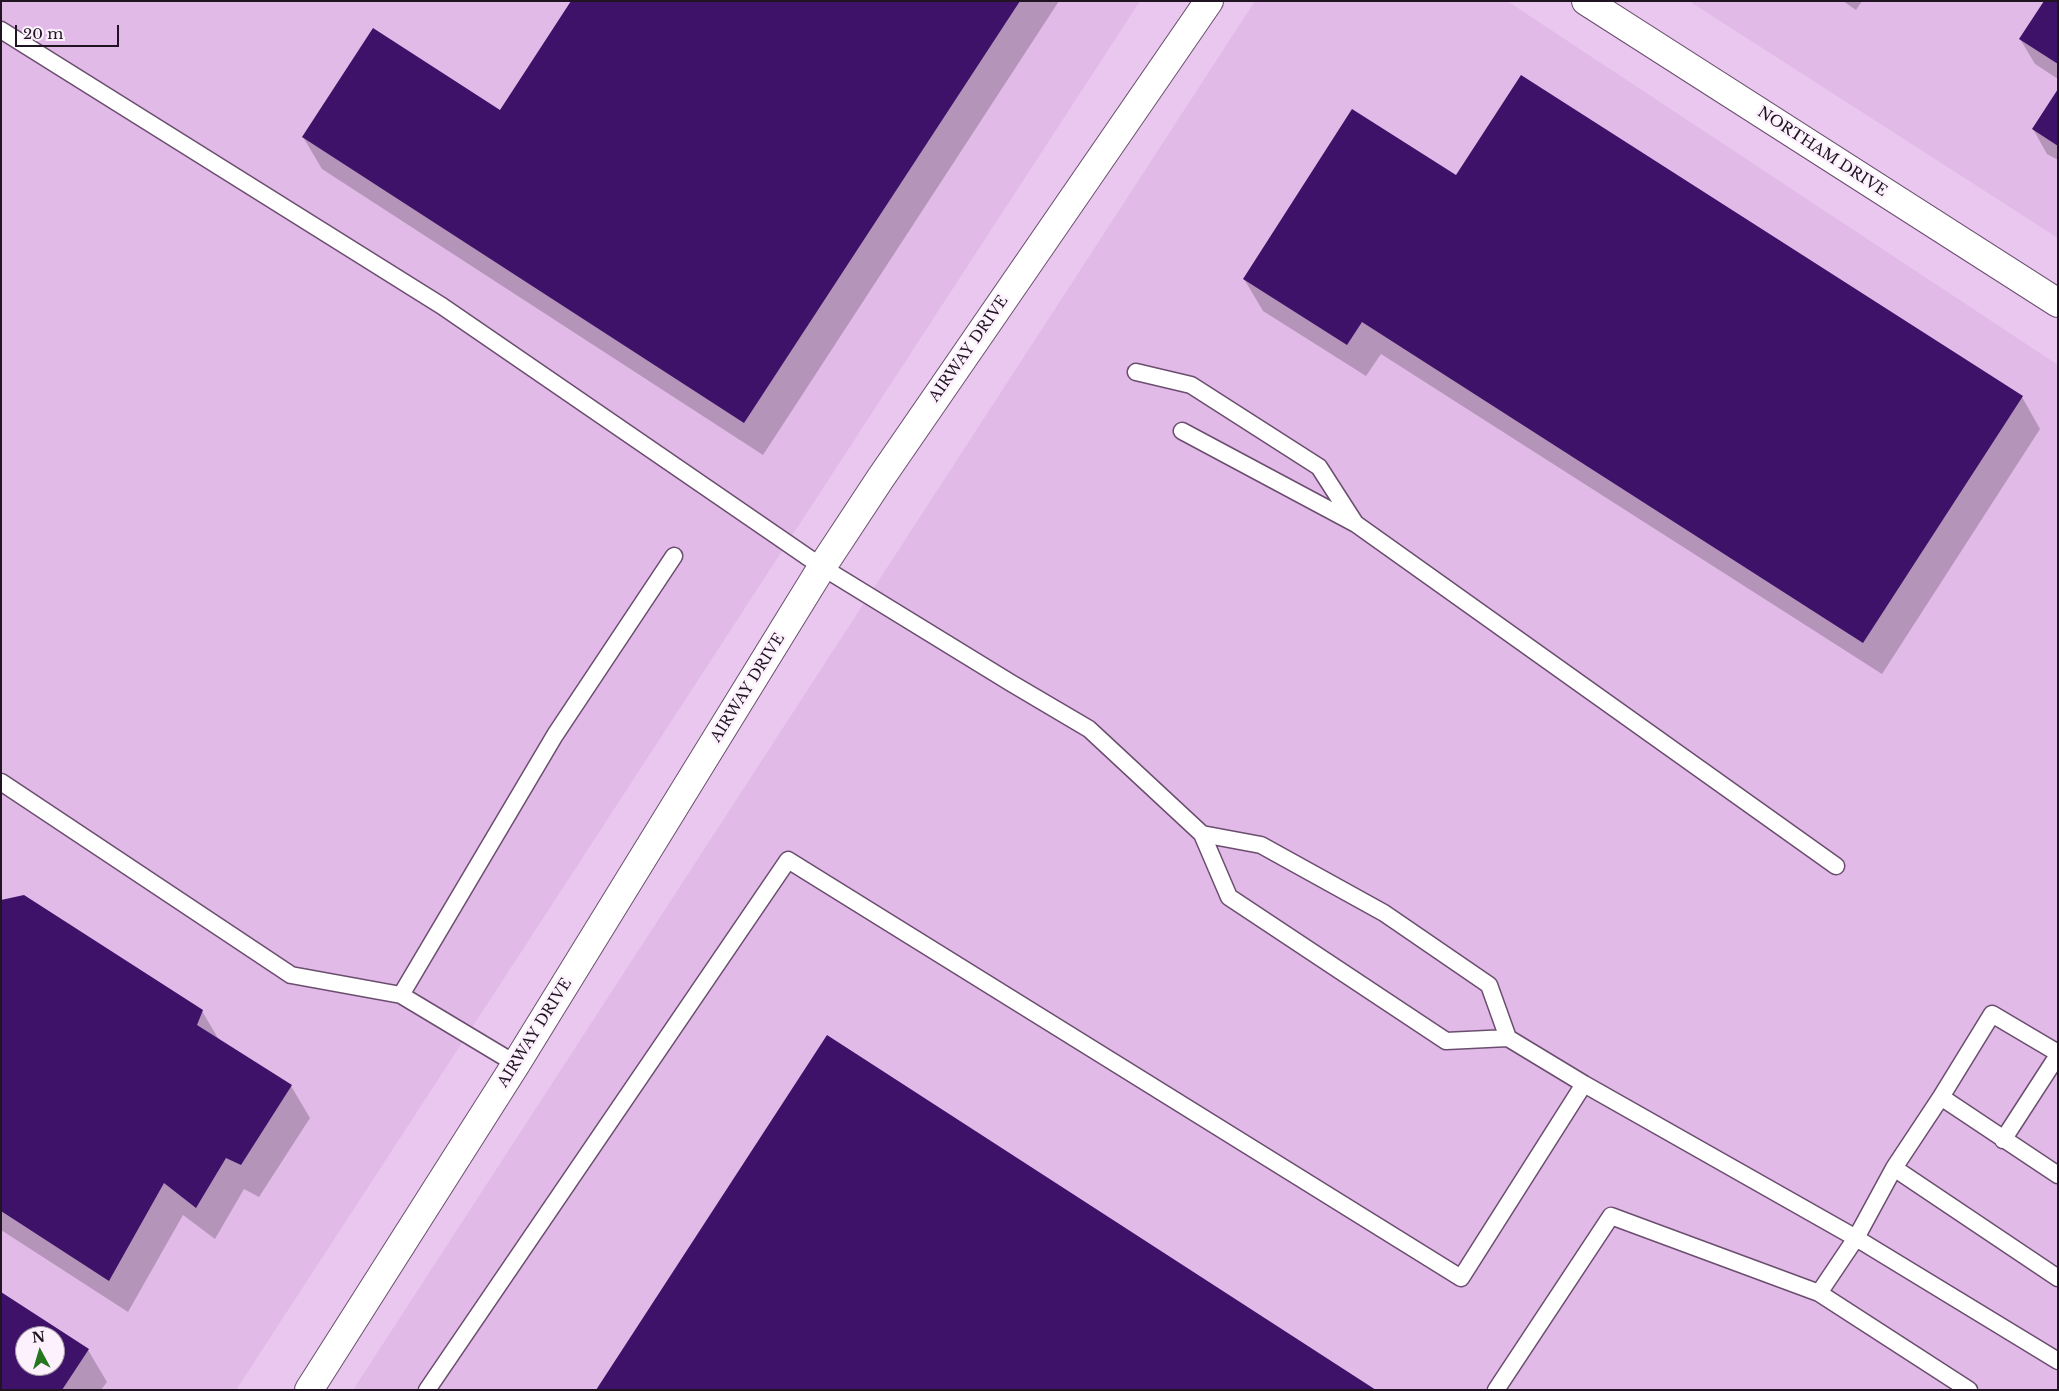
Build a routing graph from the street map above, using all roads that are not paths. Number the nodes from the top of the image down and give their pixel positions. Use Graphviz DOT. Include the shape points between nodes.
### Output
graph roads {
  1 [pos="1209,1"];
  2 [pos="1586,1"];
  3 [pos="1,30"];
  4 [pos="2058,303"];
  5 [pos="1136,372"];
  6 [pos="1182,431"];
  7 [pos="1356,524"];
  8 [pos="674,556"];
  9 [pos="822,567"];
  10 [pos="1,782"];
  11 [pos="1202,834"];
  12 [pos="1836,866"];
  13 [pos="401,995"];
  14 [pos="1508,1038"];
  15 [pos="2058,1054"];
  16 [pos="516,1064"];
  17 [pos="1584,1084"];
  18 [pos="1941,1097"];
  19 [pos="2003,1140"];
  20 [pos="1894,1168"];
  21 [pos="2058,1175"];
  22 [pos="1856,1238"];
  23 [pos="2058,1278"];
  24 [pos="1819,1293"];
  25 [pos="2058,1361"];
  26 [pos="309,1390"];
  27 [pos="427,1390"];
  28 [pos="1496,1390"];
  29 [pos="1969,1390"];
  1 -- 9 [label="street, AIRWAY DRIVE"];
  2 -- 4 [label="street, NORTHAM DRIVE"];
  3 -- 9 [label="lane" via="442,306"];
  5 -- 7 [label="lane" via="1191,385 1319,467"];
  6 -- 7 [label="lane"];
  7 -- 12 [label="lane"];
  8 -- 13 [label="lane" via="555,735"];
  9 -- 11 [label="lane" via="1089,729"];
  9 -- 16 [label="street, AIRWAY DRIVE"];
  10 -- 13 [label="lane" via="291,975"];
  11 -- 14 [label="lane" via="1261,845 1384,913 1489,985"];
  11 -- 14 [label="lane" via="1230,897 1446,1041"];
  13 -- 16 [label="lane"];
  14 -- 17 [label="lane"];
  15 -- 18 [label="lane" via="1992,1014"];
  15 -- 19 [label="lane"];
  16 -- 26 [label="street, AIRWAY DRIVE"];
  17 -- 22 [label="lane"];
  17 -- 27 [label="lane" via="1461,1278 788,860"];
  18 -- 19 [label="lane"];
  18 -- 20 [label="lane"];
  19 -- 21 [label="lane"];
  20 -- 22 [label="lane"];
  20 -- 23 [label="lane"];
  22 -- 24 [label="lane"];
  22 -- 25 [label="lane"];
  24 -- 28 [label="lane" via="1611,1216"];
  24 -- 29 [label="lane"];
}
